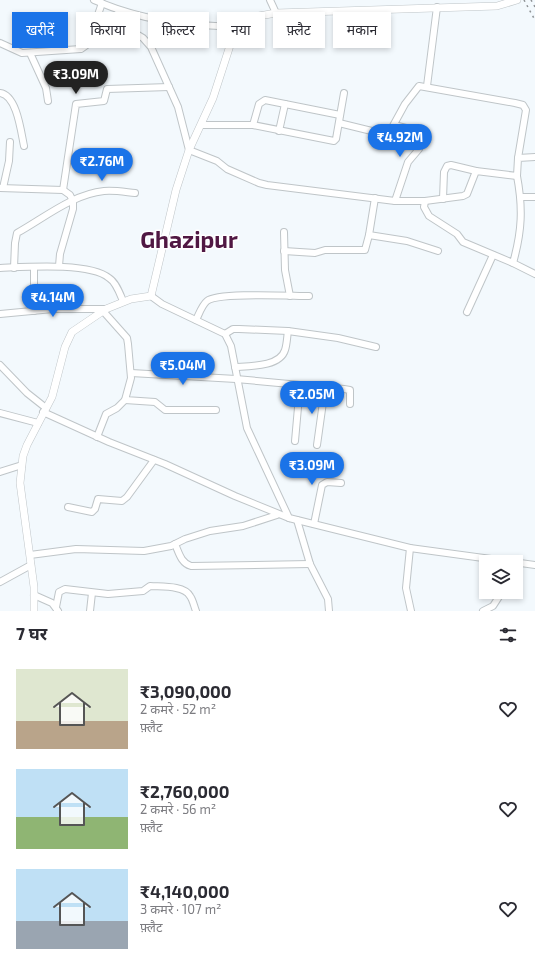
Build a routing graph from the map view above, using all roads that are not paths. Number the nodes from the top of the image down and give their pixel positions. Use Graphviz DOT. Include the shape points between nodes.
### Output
graph roads {
  1 [pos="94,0"];
  2 [pos="270,0"];
  3 [pos="516,0"];
  4 [pos="102,4"];
  5 [pos="437,7"];
  6 [pos="118,10"];
  7 [pos="276,12"];
  8 [pos="303,12"];
  9 [pos="217,26"];
  10 [pos="0,43"];
  11 [pos="229,48"];
  12 [pos="30,53"];
  13 [pos="427,86"];
  14 [pos="169,87"];
  15 [pos="0,93"];
  16 [pos="344,93"];
  17 [pos="48,101"];
  18 [pos="286,104"];
  19 [pos="340,115"];
  20 [pos="338,124"];
  21 [pos="202,125"];
  22 [pos="253,126"];
  23 [pos="394,126"];
  24 [pos="279,131"];
  25 [pos="10,142"];
  26 [pos="24,146"];
  27 [pos="189,150"];
  28 [pos="535,157"];
  29 [pos="518,158"];
  30 [pos="476,171"];
  31 [pos="517,176"];
  32 [pos="2,188"];
  33 [pos="63,190"];
  34 [pos="135,193"];
  35 [pos="521,197"];
  36 [pos="535,197"];
  37 [pos="375,198"];
  38 [pos="443,199"];
  39 [pos="73,201"];
  40 [pos="395,201"];
  41 [pos="425,201"];
  42 [pos="284,232"];
  43 [pos="369,235"];
  44 [pos="284,251"];
  45 [pos="438,251"];
  46 [pos="493,255"];
  47 [pos="513,263"];
  48 [pos="59,266"];
  49 [pos="34,267"];
  50 [pos="0,268"];
  51 [pos="14,268"];
  52 [pos="535,274"];
  53 [pos="151,296"];
  54 [pos="290,296"];
  55 [pos="309,296"];
  56 [pos="123,301"];
  57 [pos="105,310"];
  58 [pos="34,311"];
  59 [pos="467,312"];
  60 [pos="0,314"];
  61 [pos="196,320"];
  62 [pos="288,331"];
  63 [pos="225,334"];
  64 [pos="376,347"];
  65 [pos="0,365"];
  66 [pos="235,367"];
  67 [pos="131,373"];
  68 [pos="236,379"];
  69 [pos="300,385"];
  70 [pos="324,388"];
  71 [pos="125,400"];
  72 [pos="350,404"];
  73 [pos="45,410"];
  74 [pos="216,410"];
  75 [pos="0,412"];
  76 [pos="38,423"];
  77 [pos="96,436"];
  78 [pos="295,441"];
  79 [pos="317,445"];
  80 [pos="154,460"];
  81 [pos="22,465"];
  82 [pos="0,472"];
  83 [pos="341,483"];
  84 [pos="68,507"];
  85 [pos="277,515"];
  86 [pos="288,518"];
  87 [pos="296,520"];
  88 [pos="314,524"];
  89 [pos="175,544"];
  90 [pos="410,548"];
  91 [pos="30,555"];
  92 [pos="479,557"];
  93 [pos="523,563"];
  94 [pos="310,564"];
  95 [pos="31,565"];
  96 [pos="535,565"];
  97 [pos="0,582"];
  98 [pos="92,593"];
  99 [pos="34,594"];
  100 [pos="498,599"];
  101 [pos="57,609"];
  102 [pos="34,611"];
  103 [pos="90,611"];
  104 [pos="196,611"];
  105 [pos="329,611"];
  106 [pos="411,611"];
  107 [pos="483,611"];
  1 -- 4 [label="street"];
  2 -- 7 [label="street"];
  3 -- 5 [label="street" via="497,6"];
  4 -- 6 [label="street"];
  4 -- 12 [label="street" via="88,44 81,49"];
  5 -- 8 [label="street"];
  5 -- 13 [label="street"];
  6 -- 9 [label="street" via="174,23"];
  6 -- 14 [label="street" via="128,29 151,47"];
  10 -- 12 [label="street" via="22,53"];
  11 -- 21 [label="street"];
  12 -- 17 [label="street" via="46,88"];
  13 -- 23 [label="street" via="415,89"];
  13 -- 29 [label="street" via="516,103 525,107"];
  14 -- 27 [label="street" via="178,107"];
  14 -- 33 [label="street" via="107,88 104,101 76,104"];
  15 -- 26 [label="street" via="10,99 18,118"];
  16 -- 19 [label="street"];
  18 -- 19 [label="street"];
  18 -- 22 [label="street" via="265,100 260,102"];
  18 -- 24 [label="street"];
  19 -- 20 [label="street"];
  20 -- 23 [label="street" via="386,135 390,134"];
  20 -- 24 [label="street" via="334,141"];
  21 -- 22 [label="street"];
  21 -- 27 [label="street"];
  22 -- 24 [label="street"];
  23 -- 40 [label="street" via="418,131 421,134 419,149 408,162"];
  25 -- 32 [label="street" via="9,161"];
  27 -- 37 [label="street" via="259,183"];
  27 -- 53 [label="street" via="176,190"];
  28 -- 29 [label="street"];
  29 -- 31 [label="street"];
  30 -- 31 [label="street"];
  30 -- 38 [label="street" via="467,194"];
  30 -- 38 [label="street" via="447,166 444,172"];
  31 -- 35 [label="street"];
  32 -- 33 [label="street"];
  33 -- 39 [label="street"];
  34 -- 39 [label="street" via="105,191"];
  35 -- 36 [label="street"];
  35 -- 47 [label="street" via="521,224"];
  37 -- 40 [label="street"];
  37 -- 43 [label="street"];
  38 -- 41 [label="street"];
  39 -- 48 [label="street"];
  39 -- 51 [label="street" via="18,233"];
  40 -- 41 [label="street"];
  41 -- 46 [label="street" via="424,206 429,216 457,234 463,242"];
  42 -- 44 [label="street"];
  43 -- 44 [label="street" via="365,250 325,250 315,254"];
  43 -- 45 [label="street" via="407,241"];
  44 -- 54 [label="street"];
  46 -- 47 [label="street"];
  46 -- 59 [label="street"];
  47 -- 52 [label="street"];
  48 -- 49 [label="street"];
  48 -- 56 [label="street" via="93,271 107,276"];
  49 -- 51 [label="street"];
  49 -- 58 [label="street"];
  50 -- 51 [label="street"];
  53 -- 56 [label="street"];
  53 -- 61 [label="street"];
  54 -- 55 [label="street"];
  54 -- 61 [label="street" via="214,298 206,301"];
  56 -- 57 [label="street"];
  57 -- 58 [label="street"];
  57 -- 67 [label="street" via="127,338"];
  57 -- 73 [label="street" via="72,332 65,347 52,397"];
  58 -- 60 [label="street"];
  61 -- 63 [label="street"];
  62 -- 63 [label="street" via="238,328"];
  62 -- 64 [label="street" via="338,338"];
  62 -- 66 [label="street" via="285,351 280,357 265,365"];
  63 -- 66 [label="street" via="231,346"];
  65 -- 73 [label="street"];
  66 -- 68 [label="street"];
  67 -- 68 [label="street"];
  67 -- 71 [label="street"];
  68 -- 69 [label="street"];
  68 -- 86 [label="street" via="247,428"];
  69 -- 70 [label="street"];
  69 -- 78 [label="street"];
  70 -- 72 [label="street" via="350,390"];
  70 -- 79 [label="street"];
  71 -- 74 [label="street" via="155,402 165,410"];
  71 -- 77 [label="street" via="106,414"];
  73 -- 76 [label="street"];
  73 -- 77 [label="street"];
  75 -- 76 [label="street"];
  76 -- 81 [label="street" via="25,451"];
  77 -- 80 [label="street"];
  80 -- 84 [label="street" via="122,501 98,499 92,512"];
  80 -- 85 [label="street"];
  81 -- 82 [label="street"];
  81 -- 91 [label="street" via="20,483"];
  83 -- 88 [label="street" via="327,482 322,485"];
  85 -- 86 [label="street"];
  85 -- 89 [label="street" via="243,526 210,531"];
  86 -- 87 [label="street"];
  87 -- 88 [label="street"];
  87 -- 94 [label="street"];
  88 -- 90 [label="street"];
  89 -- 91 [label="street" via="144,550 76,549"];
  89 -- 94 [label="street" via="182,559 191,566"];
  90 -- 92 [label="street"];
  90 -- 106 [label="street" via="406,588"];
  91 -- 95 [label="street"];
  93 -- 96 [label="street"];
  94 -- 105 [label="street" via="328,599"];
  95 -- 97 [label="street"];
  95 -- 99 [label="street"];
  98 -- 101 [label="street" via="65,588 58,592"];
  98 -- 103 [label="street"];
  98 -- 104 [label="street" via="143,591 150,586 177,589 190,595"];
  99 -- 101 [label="street"];
  99 -- 102 [label="street"];
  100 -- 107 [label="street" via="493,606"];
}
